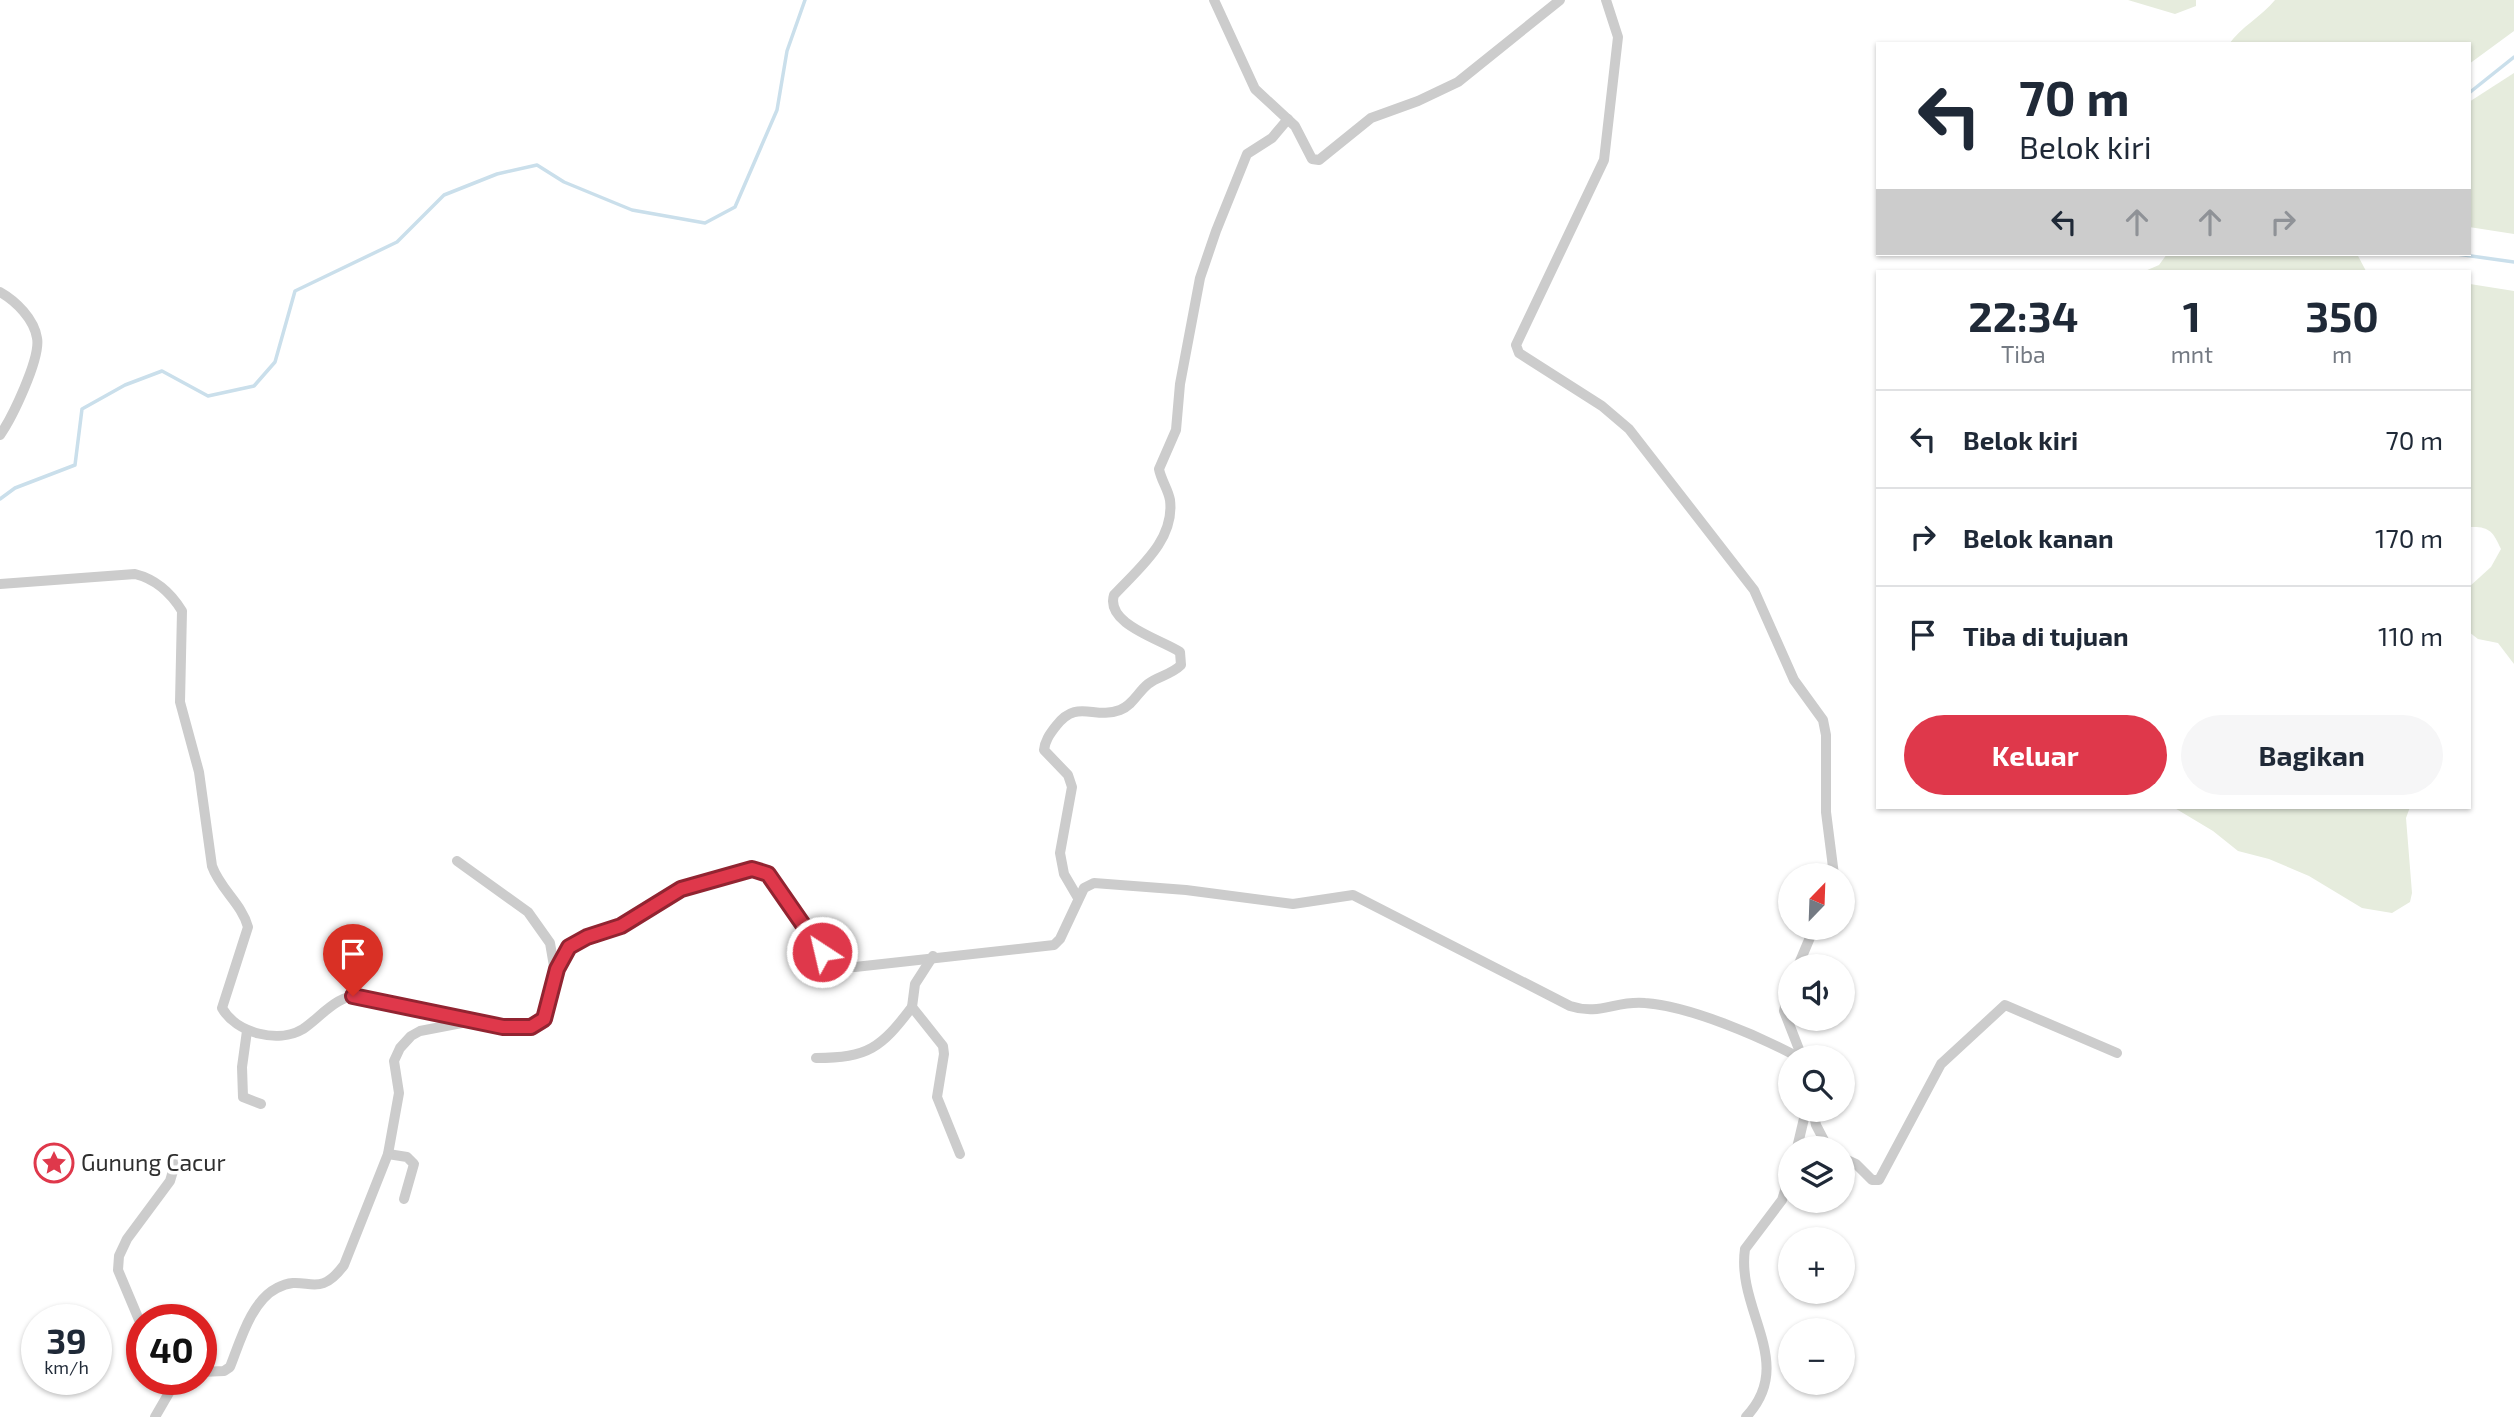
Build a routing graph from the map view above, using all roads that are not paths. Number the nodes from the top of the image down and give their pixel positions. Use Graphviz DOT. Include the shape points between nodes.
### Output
graph roads {
  1 [pos="1214,0"];
  2 [pos="1560,0"];
  3 [pos="1605,0"];
  4 [pos="1288,119"];
  5 [pos="0,292"];
  6 [pos="0,435"];
  7 [pos="0,584"];
  8 [pos="457,861"];
  9 [pos="1832,863"];
  10 [pos="1078,898"];
  11 [pos="933,956"];
  12 [pos="555,977"];
  13 [pos="912,1007"];
  14 [pos="475,1021"];
  15 [pos="247,1031"];
  16 [pos="1778,1048"];
  17 [pos="2117,1053"];
  18 [pos="816,1058"];
  19 [pos="261,1104"];
  20 [pos="387,1154"];
  21 [pos="960,1154"];
  22 [pos="176,1161"];
  23 [pos="1855,1164"];
  24 [pos="404,1199"];
  25 [pos="1778,1205"];
  26 [pos="132,1304"];
  27 [pos="217,1371"];
  28 [pos="167,1395"];
  29 [pos="155,1417"];
  30 [pos="1746,1417"];
  1 -- 4 [label="street" via="1255,89"];
  2 -- 4 [label="street" via="1458,82 1371,118 1319,160 1307,153"];
  3 -- 9 [label="street" via="1618,37 1604,160 1516,345 1519,353 1602,406 1629,429 1754,590 1794,680 1823,720"];
  4 -- 10 [label="street" via="1272,138 1247,154 1216,232 1200,278 1176,430 1159,469 1168,492 1170,520 1160,543 1111,604 1125,622 1180,652 1181,665 1151,681 1119,710 1071,711 1045,742 1044,750 1069,775 1072,787 1060,853 1064,874"];
  5 -- 6 [label="street" via="25,313 37,344"];
  7 -- 15 [label="street" via="135,574 155,582 183,611 180,702 199,772 212,866 248,927 222,1008"];
  8 -- 12 [label="street" via="528,912 550,943"];
  10 -- 11 [label="street" via="1054,945"];
  10 -- 16 [label="street" via="1094,883 1293,904 1353,895 1570,1006 1598,1011 1637,1002 1668,1006"];
  11 -- 12 [label="street" via="855,967 841,964 816,944 768,874 752,869 681,889 621,926 580,940 565,952"];
  11 -- 13 [label="street" via="915,984"];
  12 -- 14 [label="street" via="547,1013 537,1025 503,1027"];
  13 -- 18 [label="street" via="880,1045 863,1055"];
  13 -- 21 [label="street" via="943,1046 937,1097"];
  14 -- 15 [label="street" via="353,996 296,1032 271,1035"];
  14 -- 20 [label="street" via="420,1031 400,1048 394,1061 399,1093"];
  15 -- 19 [label="street" via="242,1093 245,1100"];
  17 -- 23 [label="street" via="2005,1004 1941,1064 1879,1181"];
  20 -- 24 [label="street" via="407,1157 414,1164"];
  20 -- 27 [label="street" via="350,1253 335,1278 325,1285 276,1288 255,1311 230,1367"];
  22 -- 26 [label="street" via="170,1181 119,1256 118,1270"];
  25 -- 30 [label="street" via="1745,1250 1748,1290 1768,1374 1761,1399"];
  28 -- 29 [label="street"];
}
